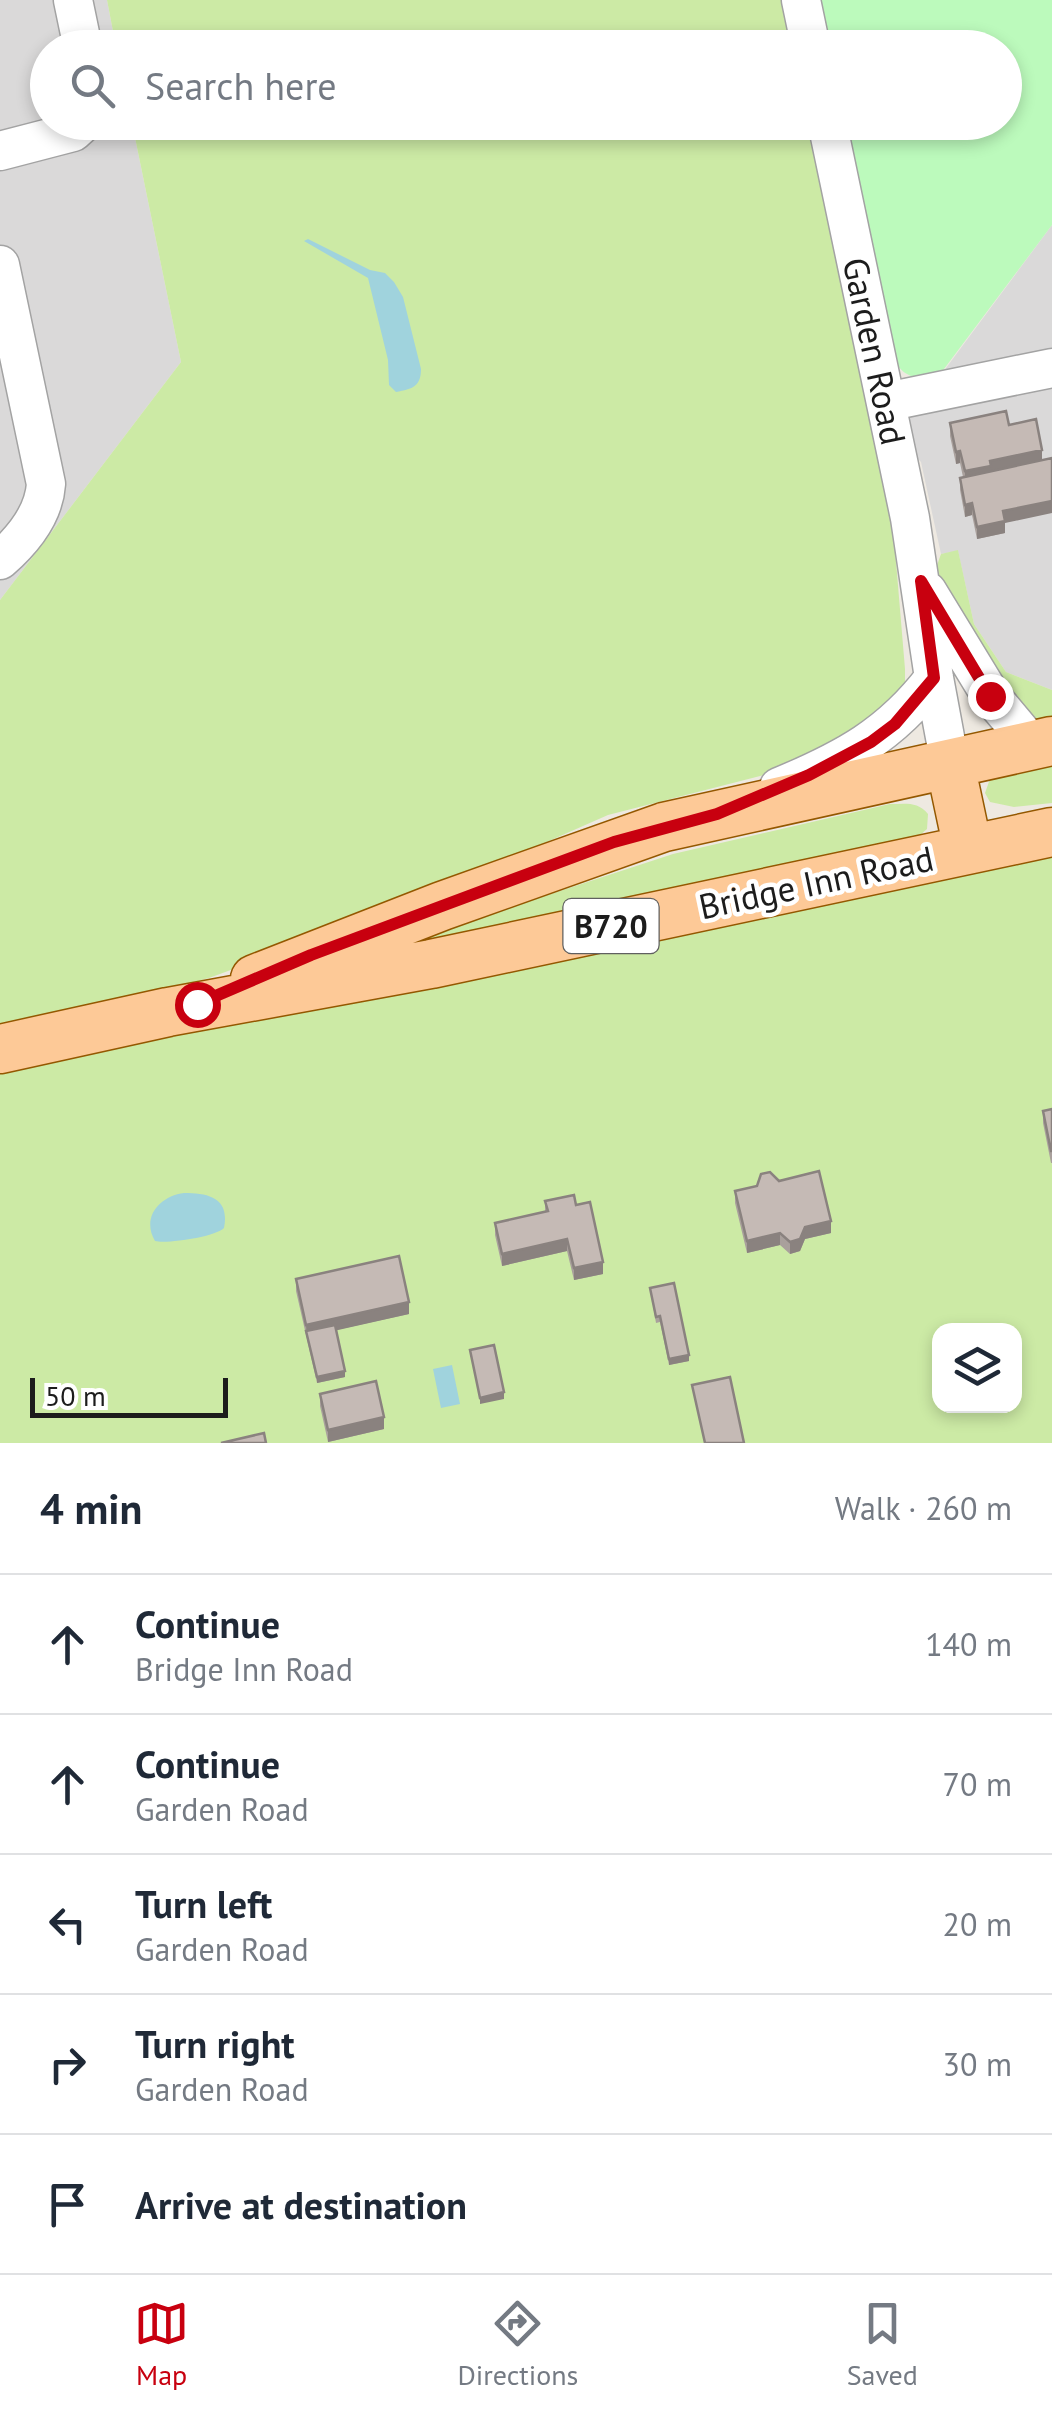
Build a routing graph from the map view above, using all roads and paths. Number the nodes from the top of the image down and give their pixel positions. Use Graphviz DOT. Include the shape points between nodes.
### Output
graph roads {
  1 [pos="73,0"];
  2 [pos="801,0"];
  3 [pos="79,30"];
  4 [pos="807,30"];
  5 [pos="42,140"];
  6 [pos="831,140"];
  7 [pos="0,151"];
  8 [pos="0,265"];
  9 [pos="1052,368"];
  10 [pos="886,402"];
  11 [pos="0,560"];
  12 [pos="921,581"];
  13 [pos="934,678"];
  14 [pos="1042,744"];
  15 [pos="950,764"];
  16 [pos="717,814"];
  17 [pos="1052,832"];
  18 [pos="968,848"];
  19 [pos="168,1012"];
  20 [pos="0,1049"];
  1 -- 3 [label="street"];
  2 -- 4 [label="street"];
  5 -- 7 [label="street"];
  6 -- 10 [label="street, Garden Road"];
  8 -- 11 [label="street" via="46,484 36,518"];
  9 -- 10 [label="street"];
  10 -- 12 [label="street, Garden Road"];
  12 -- 13 [label="street, Garden Road"];
  12 -- 14 [label="street, Garden Road" via="990,696"];
  13 -- 15 [label="street, Garden Road"];
  13 -- 16 [label="street" via="871,742"];
  14 -- 15 [label="main road, Bridge Inn Road / B720"];
  15 -- 16 [label="main road, Bridge Inn Road / B720"];
  15 -- 18 [label="main road, Garden Road"];
  16 -- 19 [label="main road, Bridge Inn Road / B720" via="572,857"];
  17 -- 18 [label="main road, Bridge Inn Road / B720"];
  18 -- 19 [label="main road, Bridge Inn Road / B720" via="402,970"];
  19 -- 20 [label="main road, Bridge Inn Road / B720"];
}
